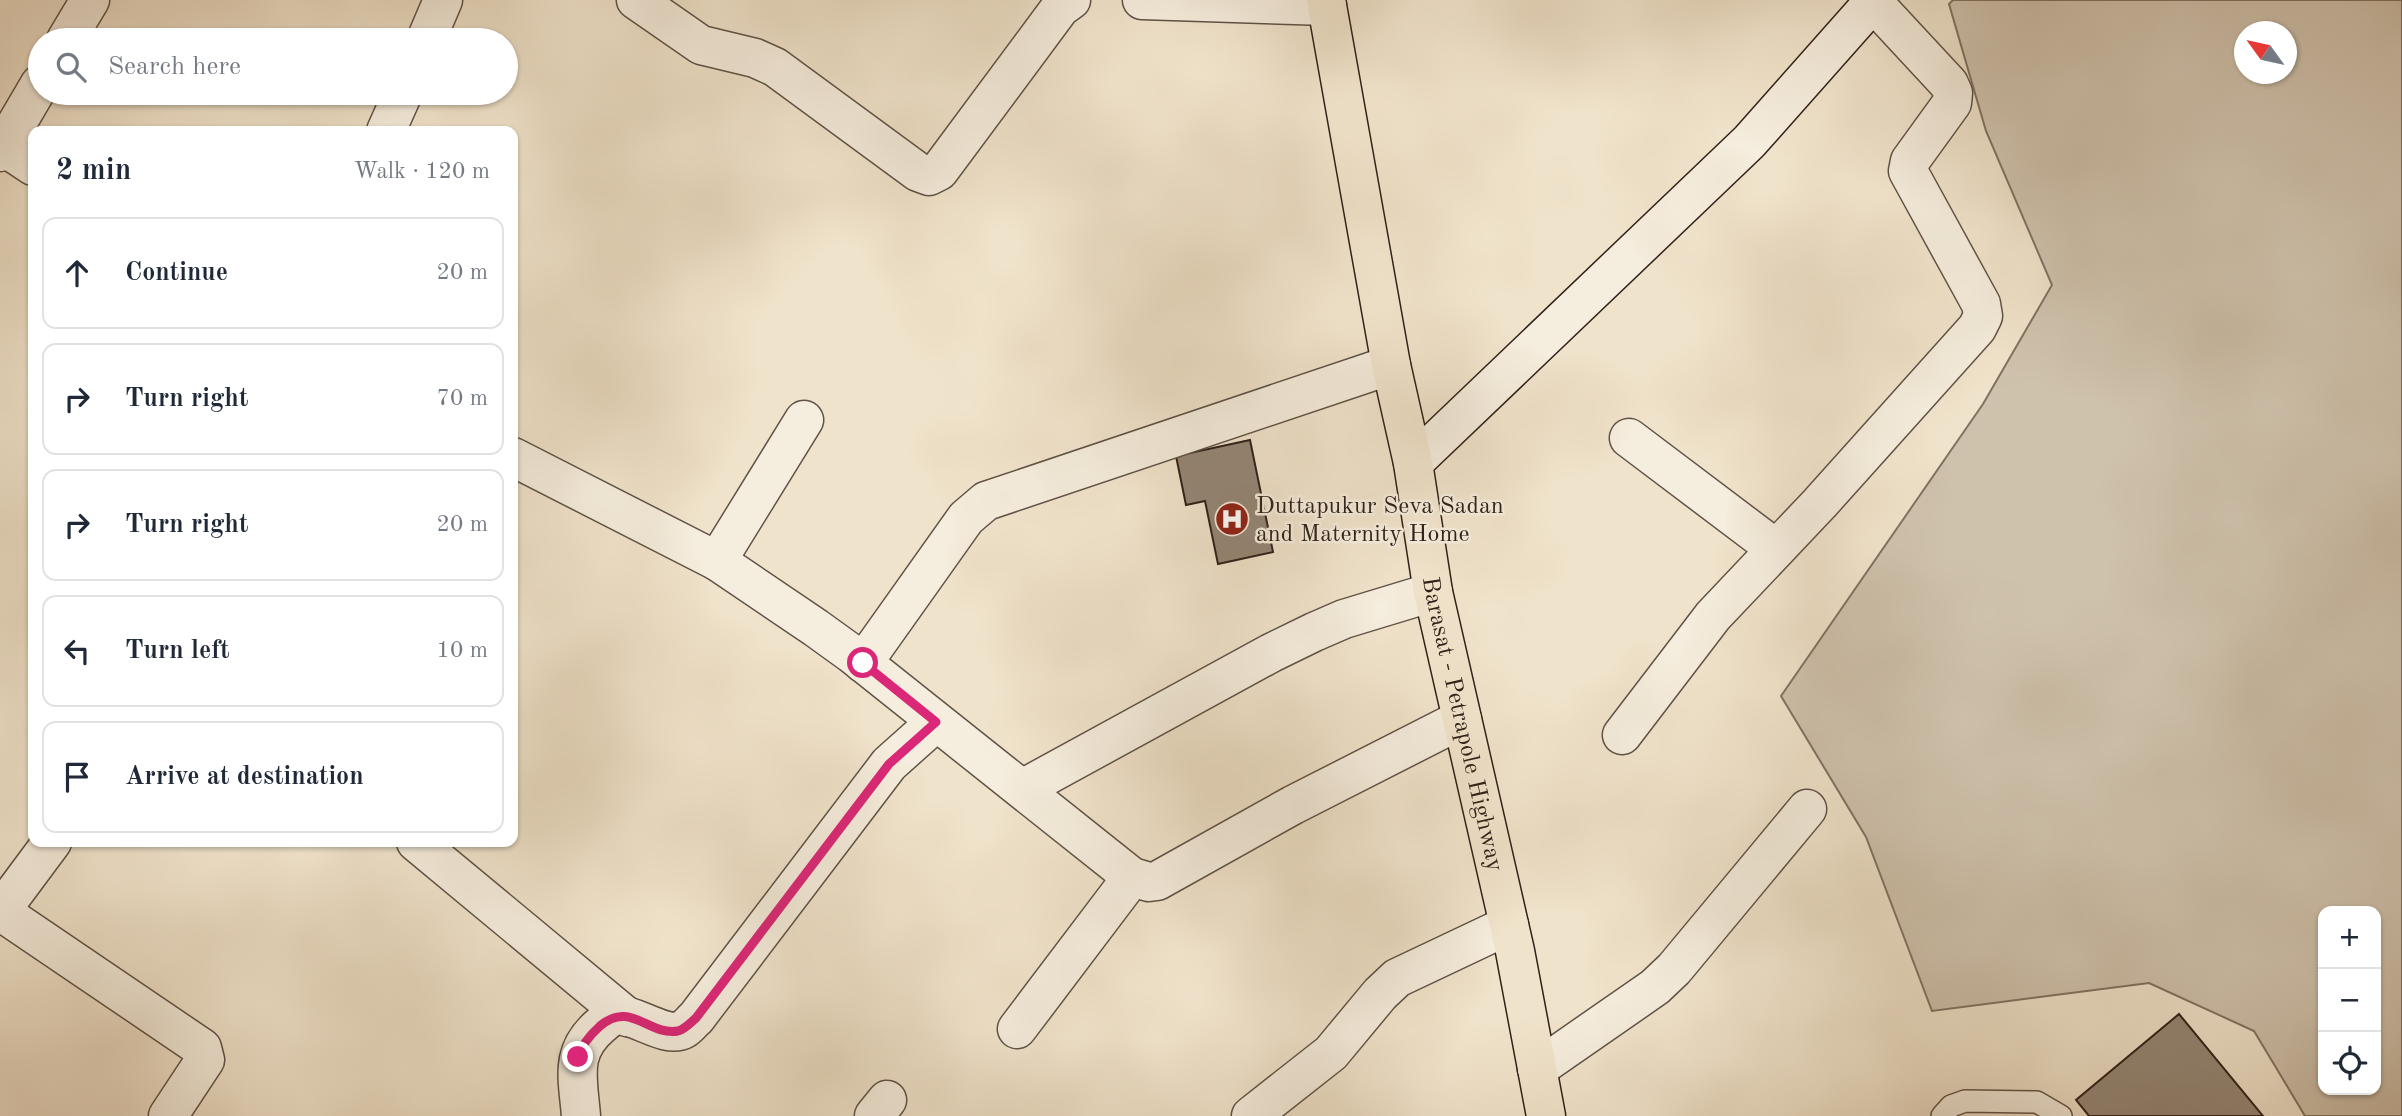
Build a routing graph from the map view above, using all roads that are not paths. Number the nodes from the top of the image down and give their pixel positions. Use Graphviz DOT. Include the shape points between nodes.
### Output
graph roads {
  1 [pos="90,0"];
  2 [pos="443,0"];
  3 [pos="636,0"];
  4 [pos="1071,0"];
  5 [pos="1142,0"];
  6 [pos="1874,1"];
  7 [pos="1327,3"];
  8 [pos="73,28"];
  9 [pos="431,28"];
  10 [pos="32,105"];
  11 [pos="398,105"];
  12 [pos="388,126"];
  13 [pos="12,155"];
  14 [pos="1391,365"];
  15 [pos="804,420"];
  16 [pos="1629,438"];
  17 [pos="518,460"];
  18 [pos="1413,463"];
  19 [pos="1776,549"];
  20 [pos="717,561"];
  21 [pos="1433,592"];
  22 [pos="863,663"];
  23 [pos="1462,719"];
  24 [pos="936,722"];
  25 [pos="1622,735"];
  26 [pos="1022,789"];
  27 [pos="1807,809"];
  28 [pos="48,847"];
  29 [pos="422,847"];
  30 [pos="1132,877"];
  31 [pos="0,911"];
  32 [pos="1509,925"];
  33 [pos="627,1017"];
  34 [pos="1017,1029"];
  35 [pos="1537,1069"];
  36 [pos="168,1116"];
  37 [pos="581,1116"];
  38 [pos="1251,1116"];
  39 [pos="1546,1116"];
  40 [pos="1942,1116"];
  41 [pos="2061,1116"];
  1 -- 8 [label="street"];
  2 -- 9 [label="street"];
  3 -- 4 [label="street" via="701,45 775,67 929,176 939,171 1060,8"];
  5 -- 7 [label="street"];
  6 -- 18 [label="street" via="1749,142"];
  6 -- 19 [label="street" via="1953,93 1952,103 1910,161 1908,171 1981,304 1983,316 1978,328"];
  7 -- 14 [label="highway, Barasat - Petrapole Highway"];
  10 -- 13 [label="street"];
  11 -- 12 [label="street"];
  14 -- 18 [label="highway, Barasat - Petrapole Highway"];
  14 -- 22 [label="street" via="986,501 966,518"];
  15 -- 20 [label="street"];
  16 -- 19 [label="street"];
  17 -- 20 [label="street"];
  18 -- 21 [label="highway, Barasat - Petrapole Highway"];
  19 -- 25 [label="street" via="1713,616"];
  20 -- 22 [label="street"];
  21 -- 23 [label="highway, Barasat - Petrapole Highway"];
  21 -- 26 [label="street" via="1314,632"];
  22 -- 24 [label="street"];
  23 -- 30 [label="street" via="1157,881"];
  23 -- 32 [label="highway, Barasat - Petrapole Highway"];
  24 -- 26 [label="street"];
  24 -- 33 [label="street" via="889,764 696,1018 683,1029 669,1031"];
  26 -- 30 [label="street"];
  27 -- 35 [label="street" via="1664,978"];
  28 -- 31 [label="street"];
  29 -- 33 [label="street"];
  30 -- 34 [label="street"];
  31 -- 36 [label="street" via="202,1048 205,1060"];
  32 -- 35 [label="highway, Barasat - Petrapole Highway"];
  32 -- 38 [label="street" via="1396,978 1331,1054"];
  33 -- 37 [label="street" via="611,1017 580,1049"];
  35 -- 39 [label="highway, Barasat - Petrapole Highway"];
  40 -- 41 [label="lane" via="1965,1101 2037,1102"];
}
